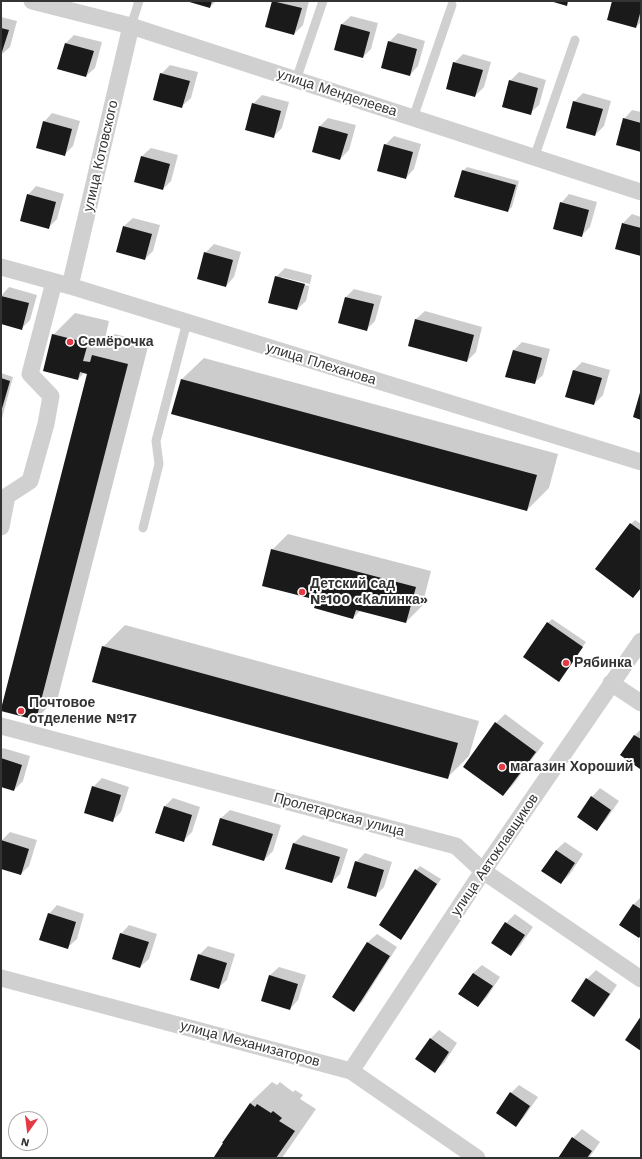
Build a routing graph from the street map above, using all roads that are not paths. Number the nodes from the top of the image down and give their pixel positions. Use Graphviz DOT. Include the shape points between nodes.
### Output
graph roads {
  1 [pos="32,1"];
  2 [pos="139,1"];
  3 [pos="323,1"];
  4 [pos="452,5"];
  5 [pos="131,26"];
  6 [pos="575,40"];
  7 [pos="296,80"];
  8 [pos="413,118"];
  9 [pos="534,158"];
  10 [pos="641,192"];
  11 [pos="1,267"];
  12 [pos="54,282"];
  13 [pos="70,286"];
  14 [pos="186,322"];
  15 [pos="641,462"];
  16 [pos="4,495"];
  17 [pos="1,527"];
  18 [pos="143,528"];
  19 [pos="641,641"];
  20 [pos="611,683"];
  21 [pos="641,703"];
  22 [pos="1,726"];
  23 [pos="483,871"];
  24 [pos="1,978"];
  25 [pos="641,979"];
  26 [pos="351,1071"];
  27 [pos="477,1158"];
  1 -- 5 [label="street, улица Менделеева"];
  2 -- 5 [label="lane"];
  3 -- 7 [label="lane"];
  4 -- 8 [label="lane"];
  5 -- 7 [label="street, улица Менделеева"];
  5 -- 13 [label="street, улица Котовского"];
  6 -- 9 [label="lane"];
  7 -- 8 [label="street, улица Менделеева"];
  8 -- 9 [label="street, улица Менделеева"];
  9 -- 10 [label="street, улица Менделеева"];
  11 -- 12 [label="street, улица Плеханова"];
  12 -- 13 [label="street, улица Плеханова"];
  12 -- 16 [label="street" via="30,374 51,396 46,424 30,481"];
  13 -- 14 [label="street, улица Плеханова"];
  14 -- 15 [label="street, улица Плеханова"];
  14 -- 18 [label="lane" via="156,441 159,464"];
  16 -- 17 [label="street"];
  19 -- 20 [label="street, улица Автоклавщиков"];
  20 -- 21 [label="street"];
  20 -- 23 [label="street, улица Автоклавщиков"];
  22 -- 23 [label="street, Пролетарская улица" via="456,846"];
  23 -- 25 [label="street, Пролетарская улица"];
  23 -- 26 [label="street, улица Автоклавщиков"];
  24 -- 26 [label="street, улица Механизаторов"];
  26 -- 27 [label="street, улица Механизаторов"];
}
